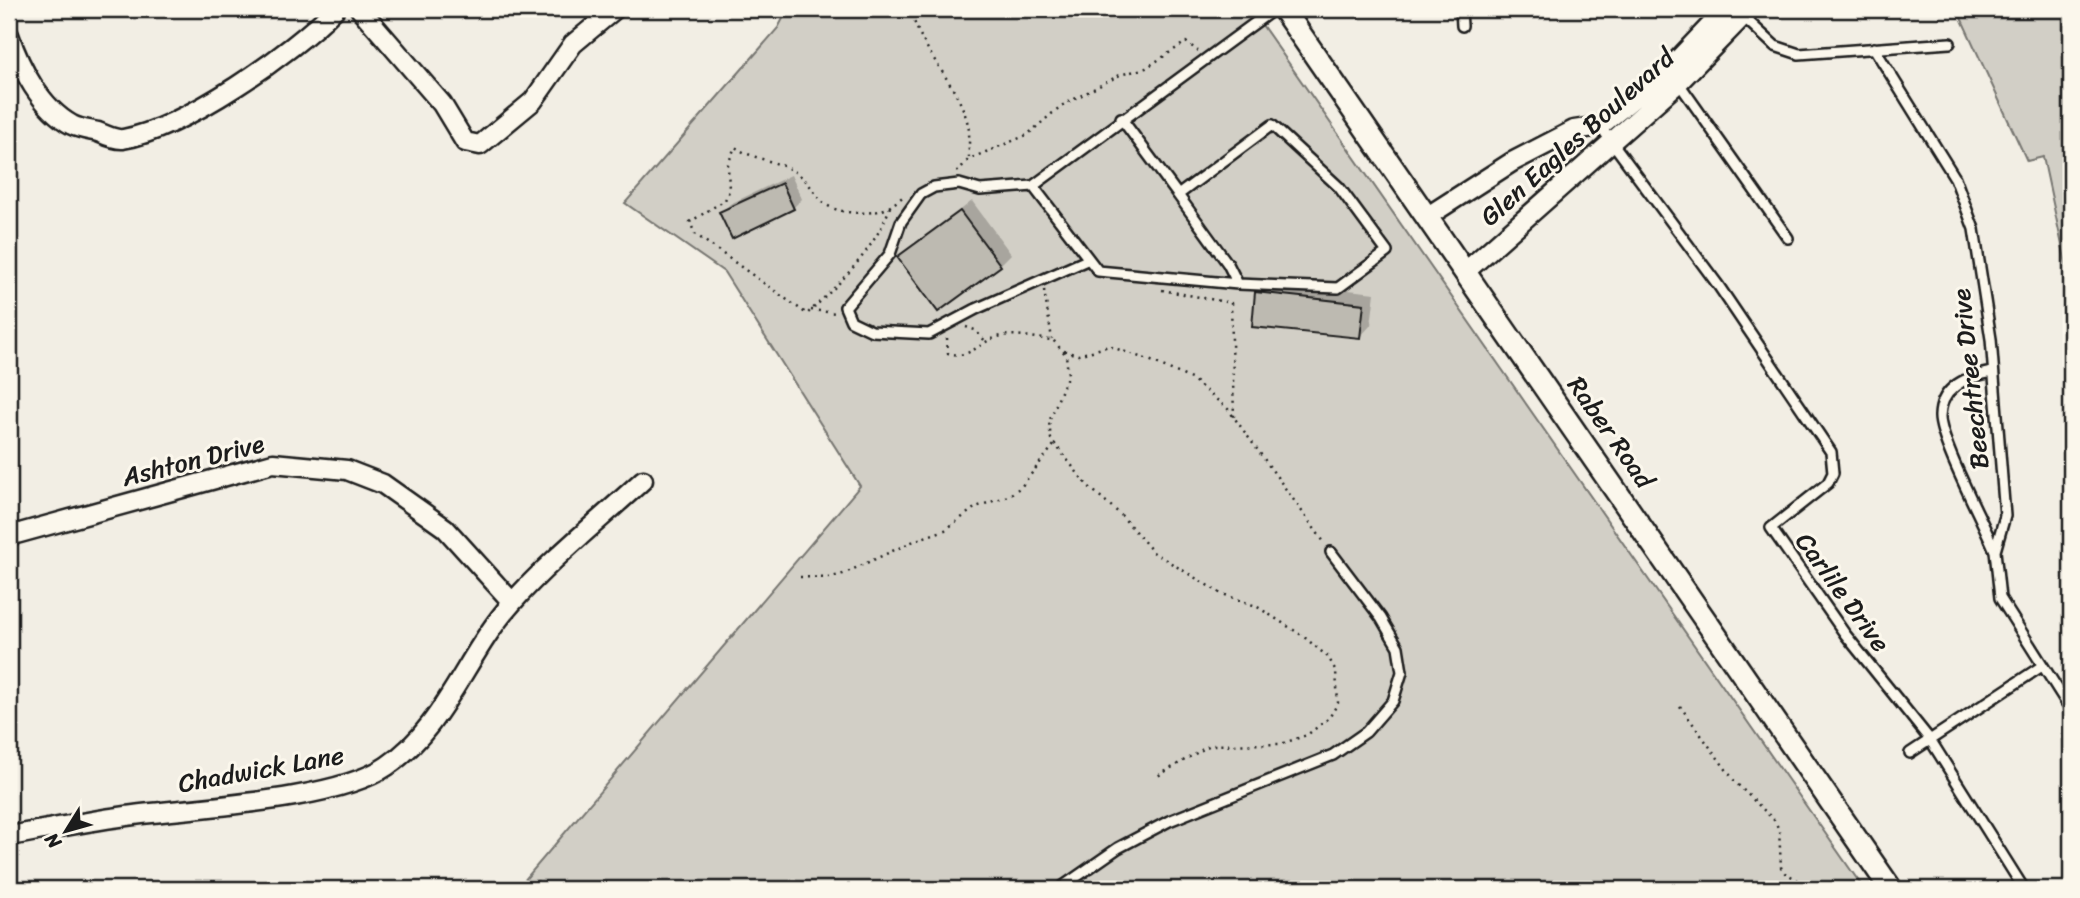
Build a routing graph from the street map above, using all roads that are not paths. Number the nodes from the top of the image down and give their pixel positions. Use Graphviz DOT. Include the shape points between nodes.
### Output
graph roads {
  1 [pos="335,9"];
  2 [pos="360,9"];
  3 [pos="615,9"];
  4 [pos="1274,9"];
  5 [pos="1283,9"];
  6 [pos="1461,9"];
  7 [pos="1726,9"];
  8 [pos="1743,11"];
  9 [pos="1462,26"];
  10 [pos="9,35"];
  11 [pos="1950,43"];
  12 [pos="1874,48"];
  13 [pos="1673,76"];
  14 [pos="1121,118"];
  15 [pos="1600,125"];
  16 [pos="1611,142"];
  17 [pos="1033,186"];
  18 [pos="1178,195"];
  19 [pos="1428,216"];
  20 [pos="1788,238"];
  21 [pos="1087,260"];
  22 [pos="1466,271"];
  23 [pos="1238,284"];
  24 [pos="1993,372"];
  25 [pos="643,480"];
  26 [pos="9,536"];
  27 [pos="1995,551"];
  28 [pos="1331,552"];
  29 [pos="512,602"];
  30 [pos="2042,666"];
  31 [pos="2071,710"];
  32 [pos="1931,741"];
  33 [pos="1910,753"];
  34 [pos="9,836"];
  35 [pos="1059,889"];
  36 [pos="1891,889"];
  37 [pos="2024,889"];
  1 -- 10 [label="street" via="294,45 222,93 170,123 121,140 73,125 49,108"];
  2 -- 3 [label="street" via="442,104 465,142 480,145 533,101 573,44"];
  4 -- 14 [label="lane"];
  5 -- 19 [label="street, Raber Road"];
  6 -- 9 [label="lane"];
  7 -- 13 [label="street, Glen Eagles Boulevard"];
  8 -- 12 [label="lane" via="1786,52"];
  8 -- 13 [label="street, Glen Eagles Boulevard"];
  11 -- 12 [label="lane"];
  12 -- 24 [label="lane, Beechtree Drive" via="1965,201 1974,229"];
  13 -- 15 [label="street, Glen Eagles Boulevard"];
  13 -- 16 [label="street, Glen Eagles Boulevard"];
  13 -- 20 [label="lane"];
  14 -- 17 [label="lane"];
  14 -- 18 [label="lane"];
  15 -- 16 [label="lane"];
  15 -- 19 [label="street, Glen Eagles Boulevard" via="1574,130 1512,162"];
  16 -- 22 [label="street, Glen Eagles Boulevard"];
  16 -- 32 [label="lane, Carlile Drive" via="1831,452 1833,473 1821,491 1771,528 1845,634"];
  17 -- 21 [label="lane"];
  17 -- 21 [label="lane" via="981,190 959,184 921,194 901,222 890,254 845,307 851,321 872,331 929,334"];
  18 -- 23 [label="lane"];
  18 -- 23 [label="lane" via="1272,125 1339,187 1387,252 1338,288"];
  19 -- 22 [label="street, Raber Road"];
  21 -- 23 [label="lane" via="1098,271"];
  22 -- 36 [label="street, Raber Road"];
  24 -- 27 [label="lane, Beechtree Drive" via="2004,516"];
  24 -- 27 [label="lane" via="1956,384 1947,394 1940,419"];
  25 -- 29 [label="street, Chadwick Lane"];
  26 -- 29 [label="street, Ashton Drive" via="273,463 347,470 383,484 445,528"];
  27 -- 30 [label="lane, Beechtree Drive" via="2000,598"];
  28 -- 35 [label="lane" via="1398,647 1402,659 1399,687 1386,710 1366,732 1334,755 1169,821 1118,848"];
  29 -- 34 [label="street, Chadwick Lane" via="483,640 439,715 387,766 348,784 289,796"];
  30 -- 31 [label="lane, Beechtree Drive"];
  30 -- 32 [label="lane"];
  32 -- 33 [label="lane"];
  32 -- 37 [label="lane, Carlile Drive"];
}
